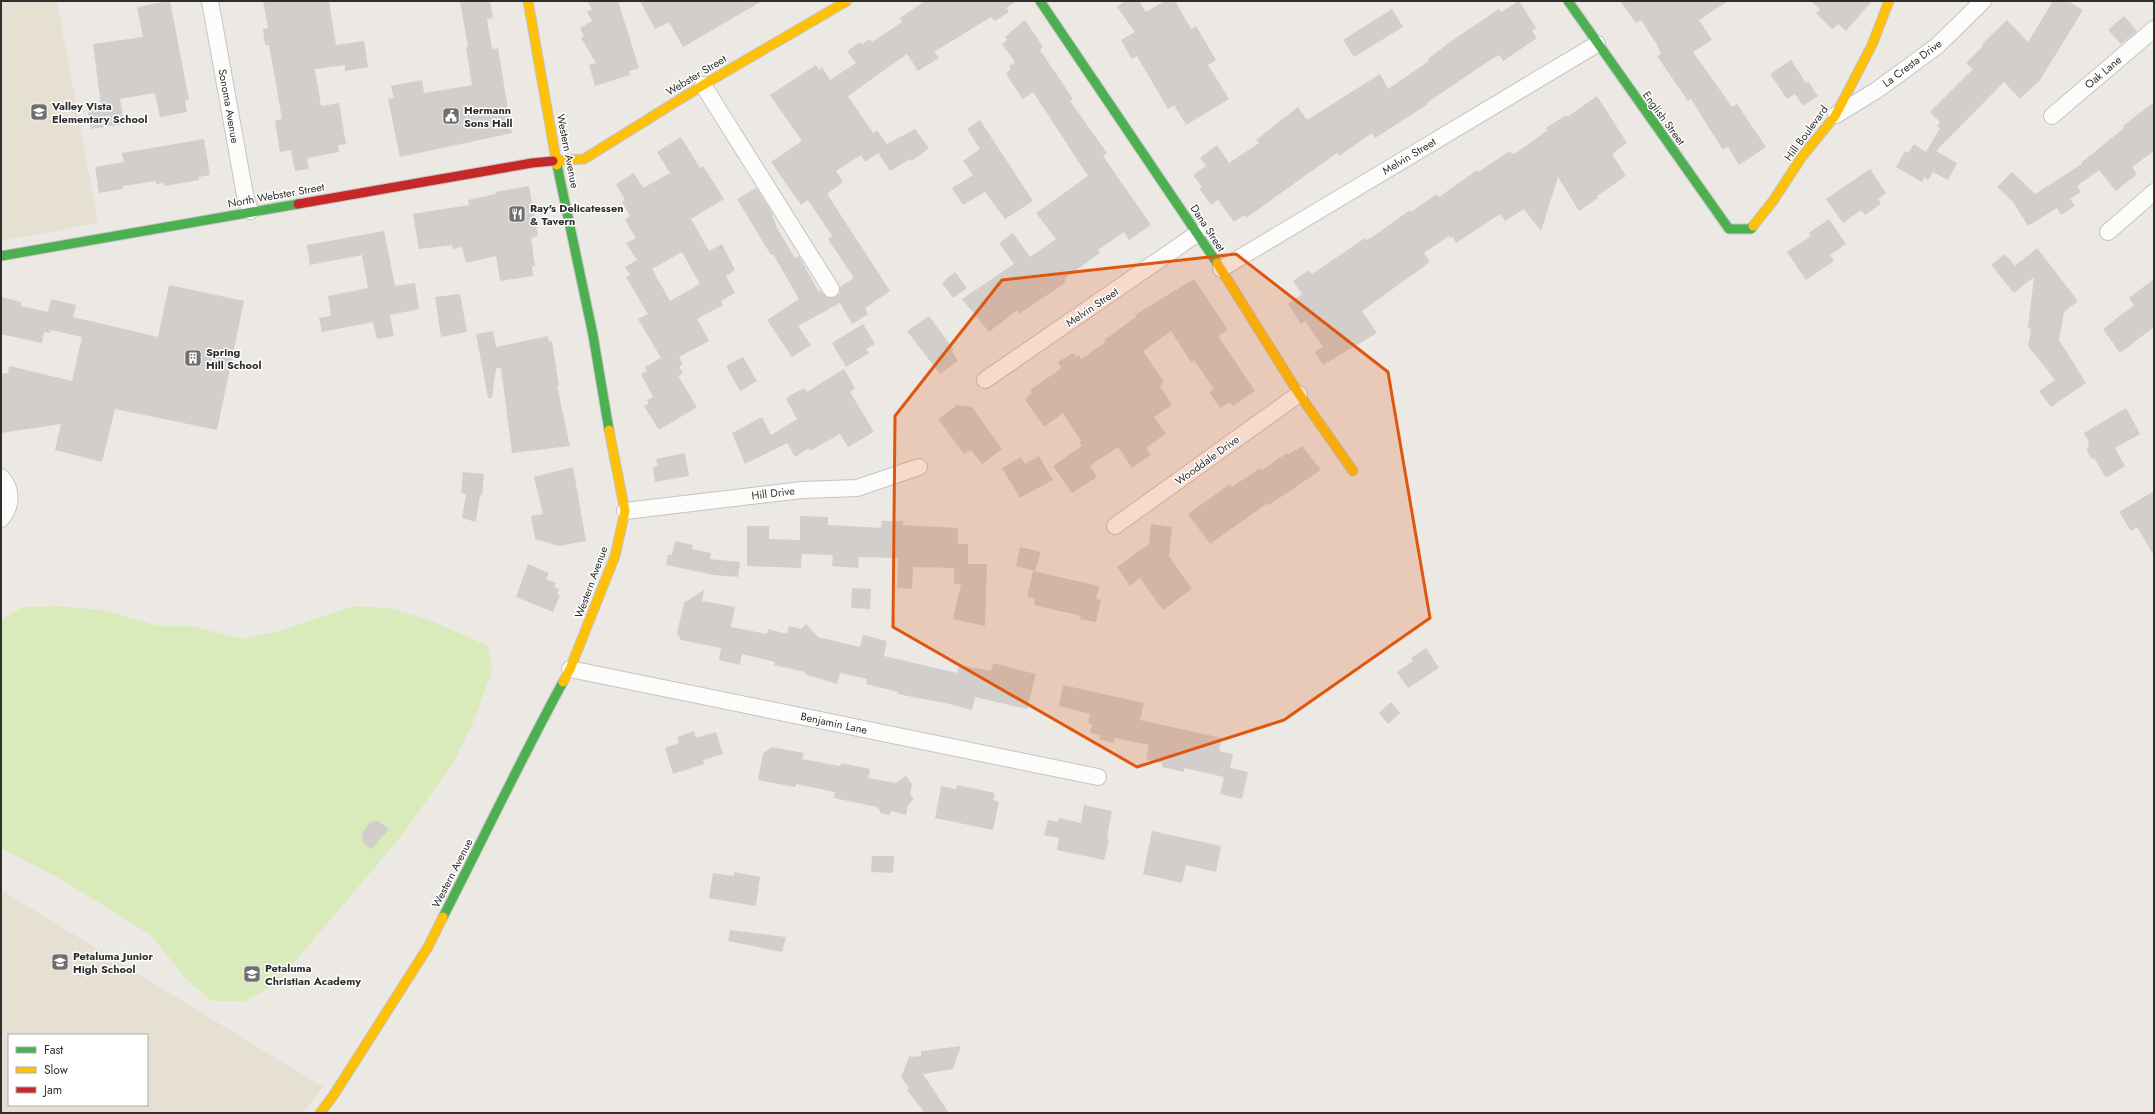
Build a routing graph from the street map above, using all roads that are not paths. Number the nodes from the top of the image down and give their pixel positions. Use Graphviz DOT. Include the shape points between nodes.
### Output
graph roads {
  1 [pos="210,1"];
  2 [pos="528,1"];
  3 [pos="847,1"];
  4 [pos="1040,1"];
  5 [pos="1568,1"];
  6 [pos="1889,1"];
  7 [pos="1983,1"];
  8 [pos="2154,29"];
  9 [pos="1597,44"];
  10 [pos="703,85"];
  11 [pos="1835,116"];
  12 [pos="2052,116"];
  13 [pos="556,160"];
  14 [pos="2154,192"];
  15 [pos="250,211"];
  16 [pos="1751,229"];
  17 [pos="2108,232"];
  18 [pos="1198,234"];
  19 [pos="1,256"];
  20 [pos="1221,269"];
  21 [pos="831,289"];
  22 [pos="985,380"];
  23 [pos="1299,394"];
  24 [pos="919,467"];
  25 [pos="1353,471"];
  26 [pos="1,477"];
  27 [pos="625,511"];
  28 [pos="1,519"];
  29 [pos="1115,526"];
  30 [pos="570,669"];
  31 [pos="1098,777"];
  32 [pos="320,1113"];
  1 -- 15 [label="street, Sonoma Avenue"];
  2 -- 13 [label="street, Western Avenue"];
  3 -- 10 [label="street, Webster Street"];
  4 -- 18 [label="street, Dana Street"];
  5 -- 9 [label="street, English Street"];
  6 -- 11 [label="street, Hill Boulevard" via="1872,45"];
  7 -- 11 [label="street, La Cresta Drive" via="1937,46 1877,90"];
  8 -- 12 [label="street, Oak Lane"];
  9 -- 16 [label="street, English Street" via="1729,229"];
  9 -- 20 [label="street, Melvin Street"];
  10 -- 13 [label="street, Webster Street" via="584,159"];
  10 -- 21 [label="street"];
  11 -- 16 [label="street, Hill Boulevard" via="1801,158"];
  13 -- 15 [label="street, North Webster Street"];
  13 -- 27 [label="street, Western Avenue" via="593,334"];
  14 -- 17 [label="street"];
  15 -- 19 [label="street, North Webster Street"];
  18 -- 20 [label="street, Dana Street"];
  18 -- 22 [label="street, Melvin Street"];
  20 -- 23 [label="street, Dana Street"];
  23 -- 25 [label="street, Dana Street"];
  23 -- 29 [label="street, Wooddale Drive"];
  24 -- 27 [label="street, Hill Drive" via="857,488 802,490"];
  26 -- 28 [label="street" via="9,490 10,499 8,509"];
  27 -- 30 [label="street, Western Avenue" via="614,556"];
  30 -- 31 [label="street, Benjamin Lane"];
  30 -- 32 [label="street, Western Avenue" via="528,746 428,947"];
}
